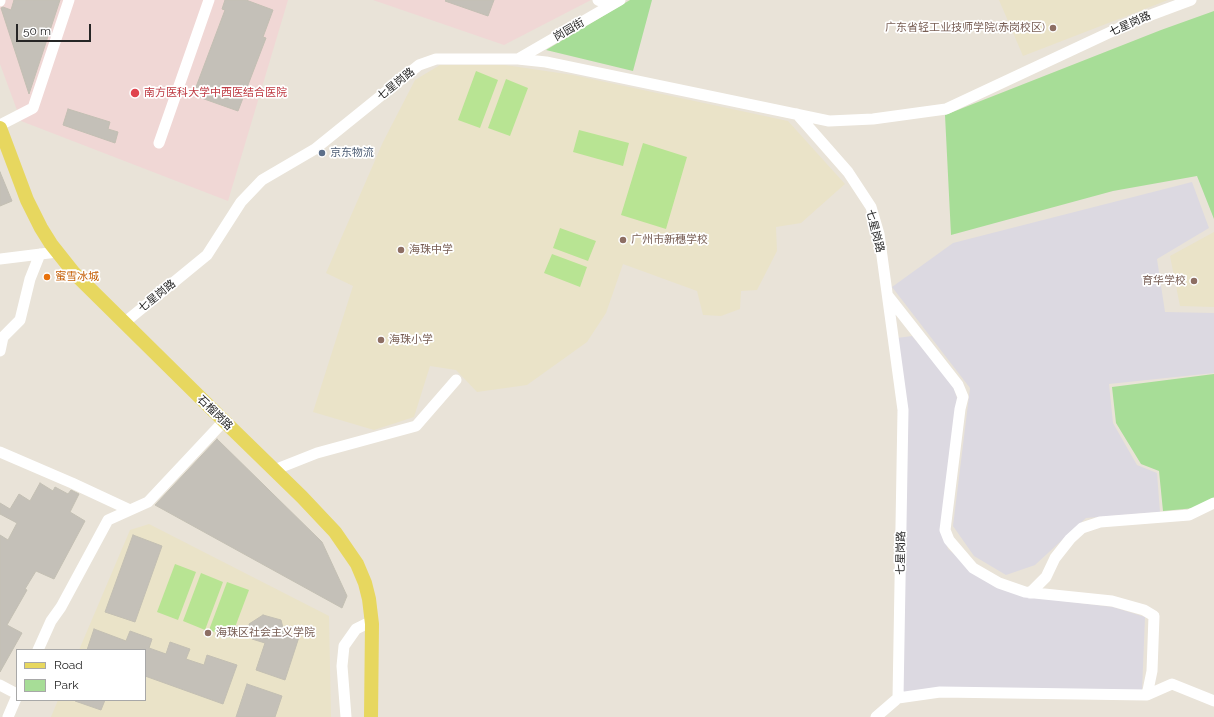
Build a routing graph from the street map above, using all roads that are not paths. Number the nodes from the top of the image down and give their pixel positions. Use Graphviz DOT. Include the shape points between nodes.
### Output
graph roads {
  1 [pos="68,0"];
  2 [pos="209,0"];
  3 [pos="598,0"];
  4 [pos="1191,0"];
  5 [pos="616,2"];
  6 [pos="518,59"];
  7 [pos="797,114"];
  8 [pos="0,125"];
  9 [pos="0,128"];
  10 [pos="159,143"];
  11 [pos="57,252"];
  12 [pos="40,254"];
  13 [pos="0,259"];
  14 [pos="887,296"];
  15 [pos="124,323"];
  16 [pos="0,351"];
  17 [pos="456,380"];
  18 [pos="224,422"];
  19 [pos="0,452"];
  20 [pos="274,470"];
  21 [pos="1214,503"];
  22 [pos="130,510"];
  23 [pos="1030,592"];
  24 [pos="372,624"];
  25 [pos="38,649"];
  26 [pos="0,685"];
  27 [pos="16,694"];
  28 [pos="1147,695"];
  29 [pos="16,697"];
  30 [pos="898,698"];
  31 [pos="1214,701"];
  32 [pos="8,717"];
  33 [pos="346,717"];
  34 [pos="371,717"];
  35 [pos="876,717"];
  1 -- 8 [label="street" via="33,108"];
  2 -- 10 [label="street"];
  3 -- 5 [label="street"];
  4 -- 7 [label="street, 七星岗路" via="1132,22 946,109 873,119 829,121"];
  5 -- 6 [label="street, 岗园街"];
  6 -- 7 [label="street, 七星岗路" via="546,62"];
  6 -- 15 [label="street, 七星岗路" via="436,59 419,64 316,149 262,180 241,202 207,255"];
  7 -- 14 [label="street, 七星岗路" via="848,172 871,208 879,234"];
  9 -- 11 [label="main road, 石榴岗路" via="27,200"];
  11 -- 12 [label="street"];
  11 -- 15 [label="main road, 石榴岗路" via="74,273"];
  12 -- 13 [label="street"];
  12 -- 16 [label="street" via="30,279 20,320 3,337"];
  14 -- 23 [label="street" via="958,385 963,397 945,530 949,540 973,568 999,583"];
  14 -- 30 [label="street, 七星岗路" via="903,410"];
  15 -- 18 [label="main road, 石榴岗路"];
  17 -- 20 [label="street" via="416,426 317,453"];
  18 -- 20 [label="main road, 石榴岗路"];
  18 -- 22 [label="street" via="148,502"];
  19 -- 22 [label="street"];
  20 -- 24 [label="main road, 石榴岗路" via="335,532 358,564 366,583"];
  21 -- 23 [label="street" via="1189,515 1100,522 1082,528 1055,558 1046,577"];
  22 -- 25 [label="street" via="108,520"];
  23 -- 28 [label="street" via="1112,601 1144,610 1154,616 1152,671"];
  24 -- 33 [label="street" via="356,628 344,646 342,666"];
  24 -- 34 [label="main road, 石榴岗路"];
  26 -- 27 [label="street"];
  28 -- 30 [label="street" via="940,692"];
  28 -- 31 [label="street" via="1172,684"];
  29 -- 32 [label="street"];
  30 -- 35 [label="street"];
}
